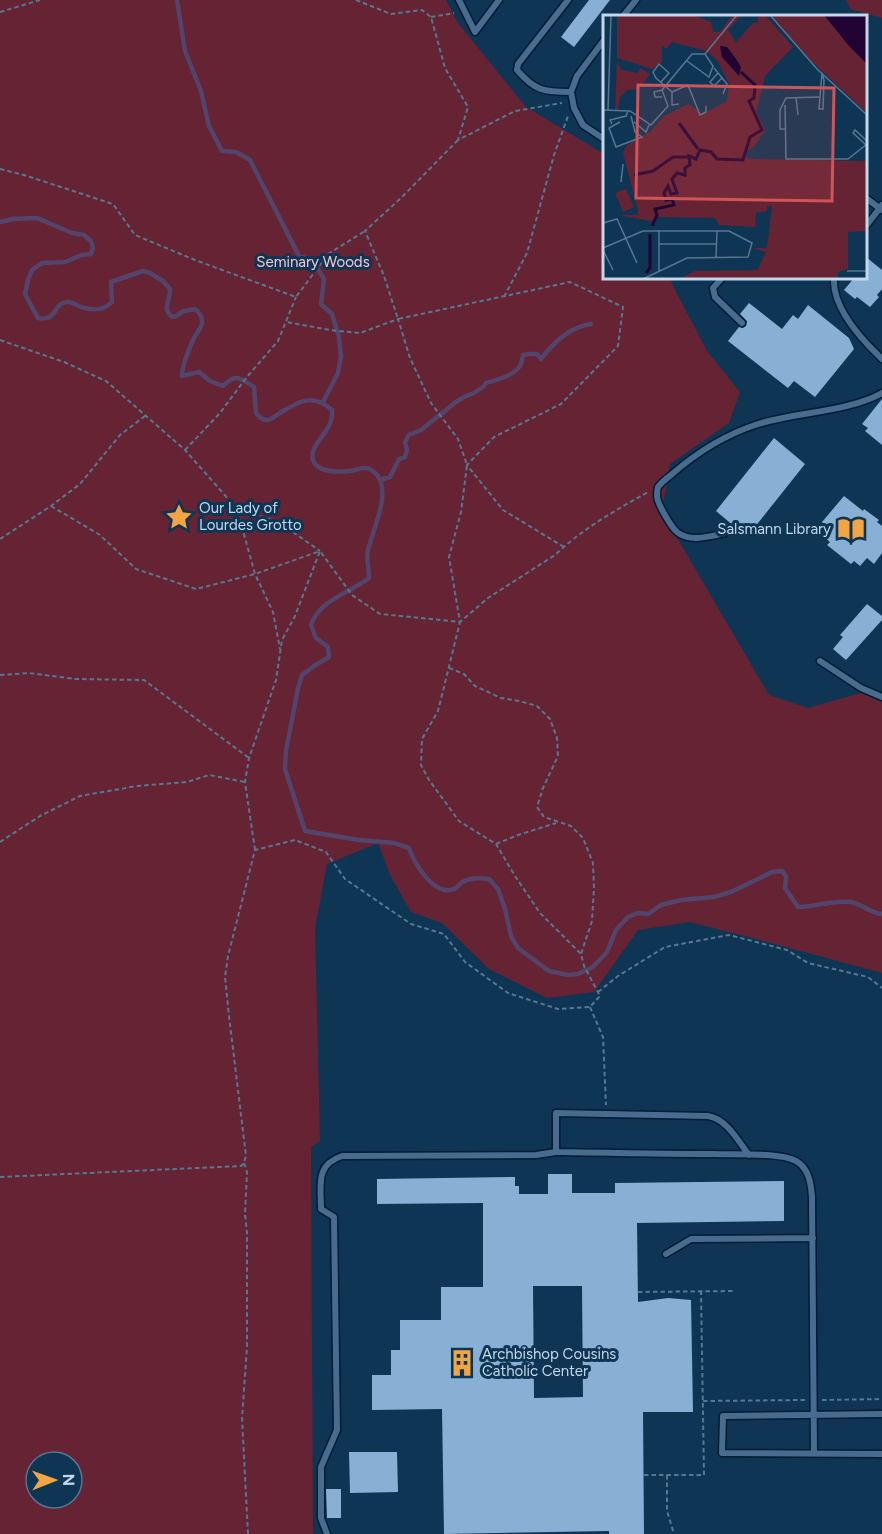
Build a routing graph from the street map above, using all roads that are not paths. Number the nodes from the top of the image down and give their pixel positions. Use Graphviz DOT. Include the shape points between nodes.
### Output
graph roads {
  1 [pos="459,0"];
  2 [pos="499,0"];
  3 [pos="568,0"];
  4 [pos="636,0"];
  5 [pos="624,15"];
  6 [pos="603,41"];
  7 [pos="571,92"];
  8 [pos="603,138"];
  9 [pos="867,199"];
  10 [pos="881,208"];
  11 [pos="867,225"];
  12 [pos="721,279"];
  13 [pos="834,279"];
  14 [pos="742,323"];
  15 [pos="882,359"];
  16 [pos="882,393"];
  17 [pos="726,533"];
  18 [pos="820,661"];
  19 [pos="882,696"];
  20 [pos="556,1152"];
  21 [pos="750,1155"];
  22 [pos="813,1238"];
  23 [pos="666,1254"];
  24 [pos="813,1414"];
  25 [pos="882,1414"];
  26 [pos="814,1453"];
  27 [pos="882,1454"];
  28 [pos="327,1534"];
  1 -- 2 [label="lane" via="475,32"];
  3 -- 7 [label="lane" via="517,70 537,89"];
  4 -- 5 [label="lane"];
  6 -- 7 [label="lane" via="577,76"];
  7 -- 8 [label="lane" via="583,125"];
  9 -- 10 [label="lane"];
  10 -- 11 [label="lane"];
  12 -- 14 [label="lane" via="713,288 714,297"];
  13 -- 15 [label="lane" via="839,304 863,340"];
  16 -- 17 [label="lane" via="856,403 755,425 693,456 659,486 656,498 676,531 701,538"];
  18 -- 19 [label="lane" via="861,688"];
  20 -- 21 [label="lane"];
  20 -- 21 [label="lane" via="556,1113 716,1117"];
  20 -- 28 [label="lane" via="342,1156 324,1167 321,1209 334,1217 337,1430 321,1467 321,1518"];
  21 -- 22 [label="lane" via="786,1157 805,1170 811,1184"];
  22 -- 23 [label="lane" via="691,1239"];
  22 -- 24 [label="lane"];
  24 -- 25 [label="lane"];
  24 -- 26 [label="lane"];
  24 -- 26 [label="lane" via="723,1416 723,1453"];
  26 -- 27 [label="lane"];
}
